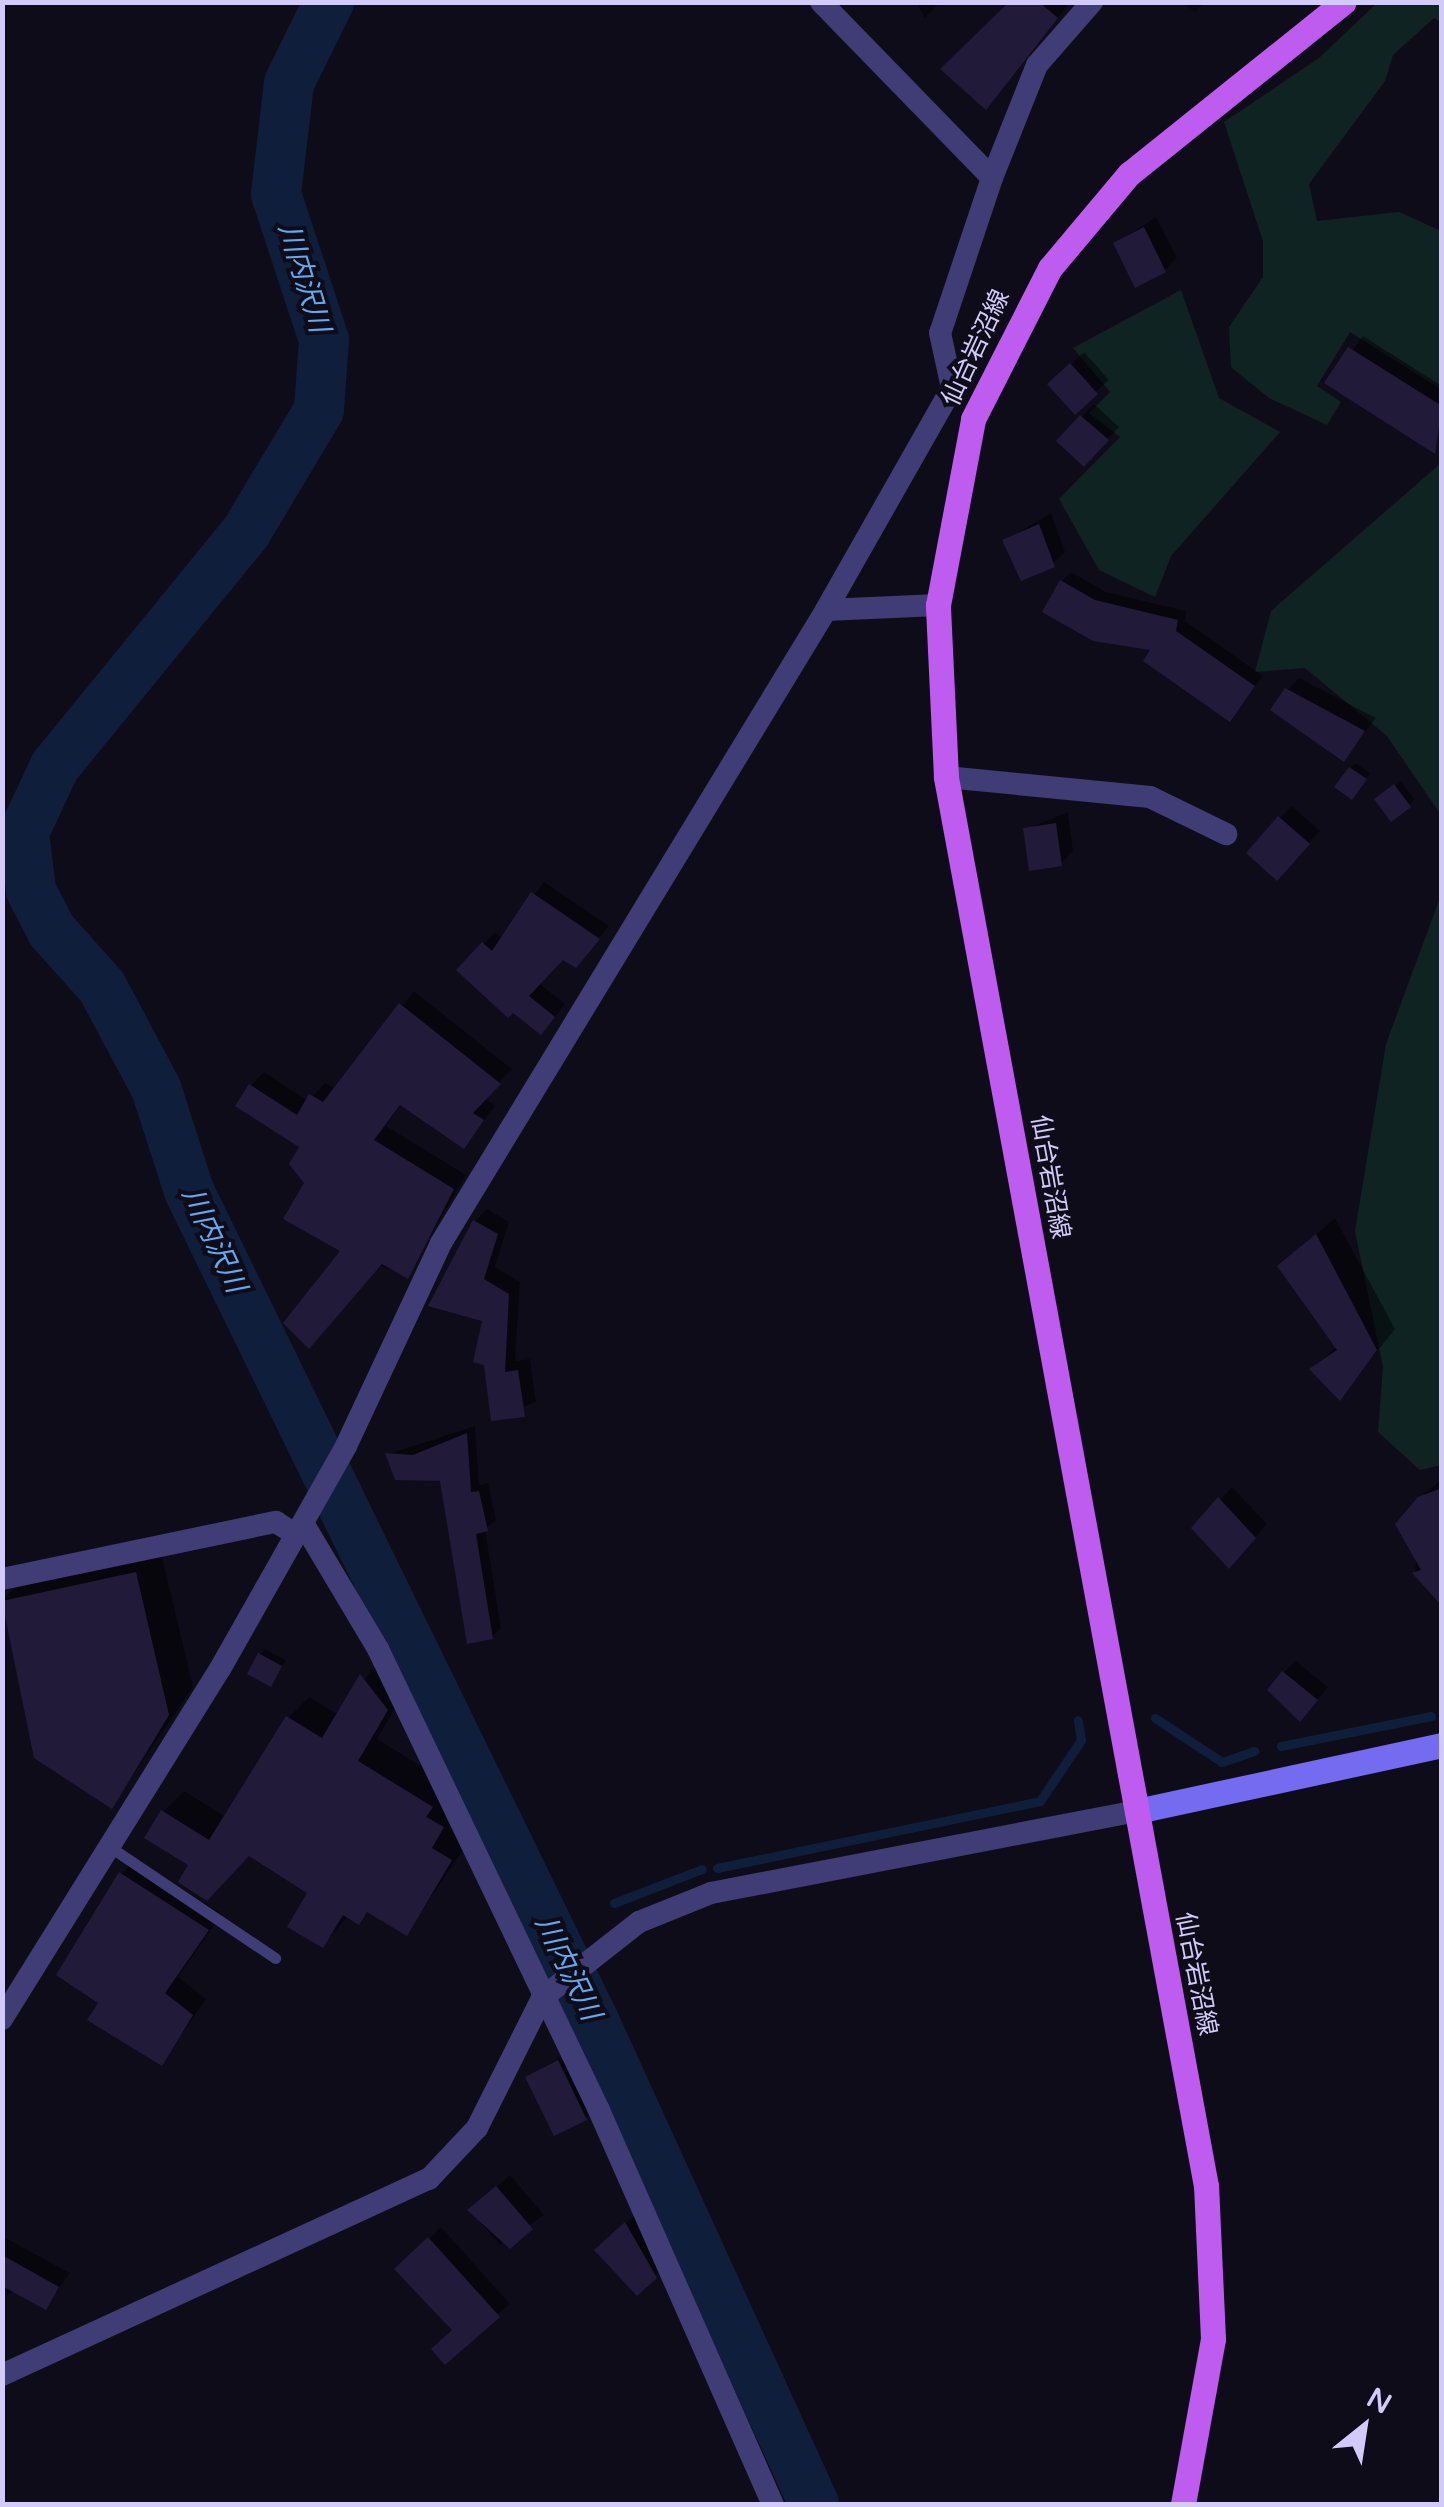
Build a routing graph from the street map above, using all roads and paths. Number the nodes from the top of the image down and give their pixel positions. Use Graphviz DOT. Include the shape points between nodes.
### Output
graph roads {
  1 [pos="820,2"];
  2 [pos="1092,2"];
  3 [pos="1344,2"];
  4 [pos="992,178"];
  5 [pos="938,606"];
  6 [pos="826,610"];
  7 [pos="946,777"];
  8 [pos="1226,834"];
  9 [pos="304,1521"];
  10 [pos="2,1579"];
  11 [pos="1442,1745"];
  12 [pos="1137,1811"];
  13 [pos="110,1847"];
  14 [pos="276,1958"];
  15 [pos="546,1995"];
  16 [pos="2,2020"];
  17 [pos="2,2375"];
  18 [pos="773,2504"];
  19 [pos="1183,2504"];
  1 -- 4 [label="street"];
  2 -- 4 [label="street" via="1037,65"];
  3 -- 5 [label="main road, 仙台岩沼線" via="1130,174 1061,252 973,419"];
  4 -- 6 [label="street" via="940,333 952,388"];
  5 -- 6 [label="street"];
  5 -- 7 [label="main road, 仙台岩沼線"];
  6 -- 9 [label="street" via="449,1229"];
  7 -- 8 [label="street" via="1150,797"];
  7 -- 12 [label="main road, 仙台岩沼線"];
  9 -- 10 [label="street"];
  9 -- 13 [label="street"];
  9 -- 15 [label="street" via="378,1649"];
  11 -- 12 [label="street"];
  12 -- 15 [label="street" via="711,1893 640,1922"];
  12 -- 19 [label="main road, 仙台岩沼線" via="1213,2265 1209,2377"];
  13 -- 14 [label="lane"];
  13 -- 16 [label="street"];
  15 -- 17 [label="street" via="477,2128 429,2179"];
  15 -- 18 [label="street"];
}
